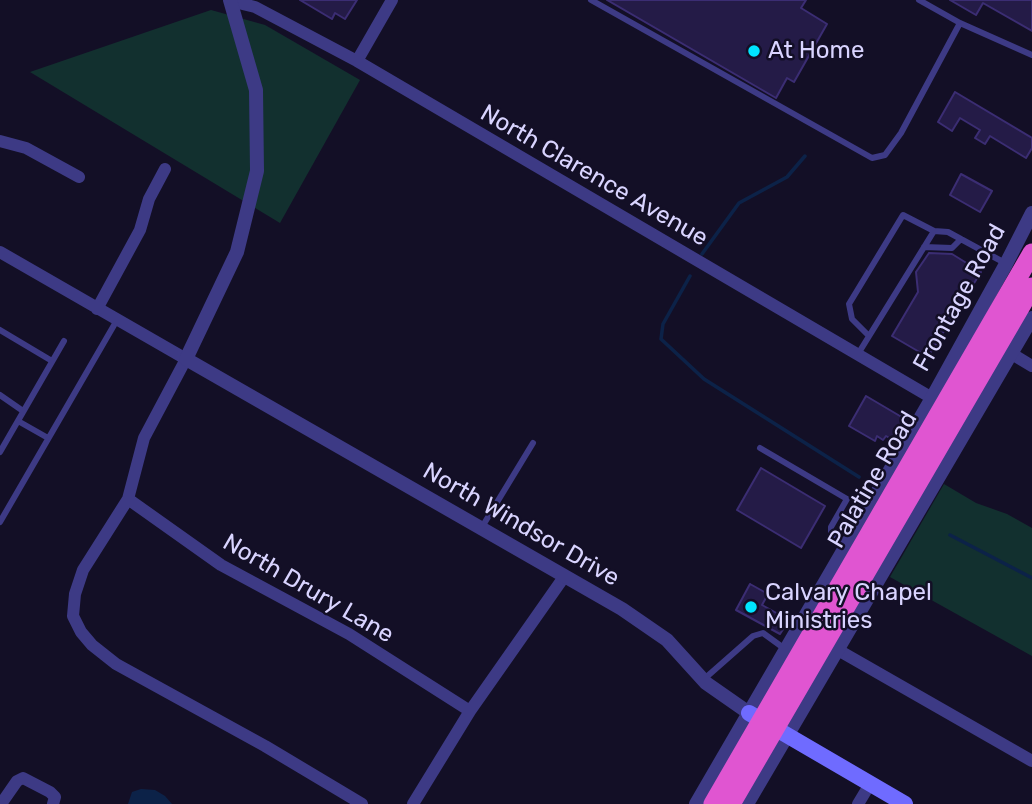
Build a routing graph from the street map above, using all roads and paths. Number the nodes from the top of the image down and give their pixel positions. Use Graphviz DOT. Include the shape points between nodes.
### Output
graph roads {
  1 [pos="393,0"];
  2 [pos="591,0"];
  3 [pos="919,0"];
  4 [pos="230,1"];
  5 [pos="960,23"];
  6 [pos="1032,55"];
  7 [pos="357,61"];
  8 [pos="0,141"];
  9 [pos="165,169"];
  10 [pos="79,177"];
  11 [pos="1032,213"];
  12 [pos="934,231"];
  13 [pos="961,239"];
  14 [pos="924,247"];
  15 [pos="0,253"];
  16 [pos="1032,253"];
  17 [pos="1006,264"];
  18 [pos="1032,287"];
  19 [pos="97,309"];
  20 [pos="1032,318"];
  21 [pos="117,320"];
  22 [pos="0,330"];
  23 [pos="869,336"];
  24 [pos="64,341"];
  25 [pos="1012,354"];
  26 [pos="858,355"];
  27 [pos="186,359"];
  28 [pos="52,361"];
  29 [pos="1032,366"];
  30 [pos="0,395"];
  31 [pos="932,398"];
  32 [pos="23,411"];
  33 [pos="18,421"];
  34 [pos="48,438"];
  35 [pos="533,443"];
  36 [pos="760,448"];
  37 [pos="0,452"];
  38 [pos="128,499"];
  39 [pos="0,522"];
  40 [pos="481,529"];
  41 [pos="848,543"];
  42 [pos="564,577"];
  43 [pos="73,616"];
  44 [pos="60,621"];
  45 [pos="787,650"];
  46 [pos="838,650"];
  47 [pos="703,680"];
  48 [pos="470,711"];
  49 [pos="769,725"];
  50 [pos="1032,761"];
  51 [pos="870,784"];
  52 [pos="5,802"];
  53 [pos="53,804"];
  54 [pos="362,804"];
  55 [pos="413,804"];
  56 [pos="696,804"];
  57 [pos="713,804"];
  58 [pos="731,804"];
  59 [pos="747,804"];
  60 [pos="858,804"];
  61 [pos="905,804"];
  1 -- 7 [label="street"];
  2 -- 5 [label="lane" via="872,158 886,155 901,133"];
  3 -- 5 [label="lane"];
  4 -- 7 [label="street, North Clarence Avenue" via="255,7"];
  4 -- 27 [label="street" via="256,90 257,171 237,252"];
  5 -- 6 [label="lane"];
  7 -- 26 [label="street, North Clarence Avenue"];
  8 -- 10 [label="street" via="26,148"];
  9 -- 19 [label="street" via="140,230"];
  11 -- 17 [label="street, Frontage Road"];
  12 -- 13 [label="lane"];
  12 -- 14 [label="lane"];
  12 -- 23 [label="lane" via="903,215 849,304 852,319"];
  13 -- 14 [label="lane" via="952,248"];
  13 -- 17 [label="lane"];
  14 -- 23 [label="lane"];
  15 -- 19 [label="street, North Windsor Drive"];
  16 -- 49 [label="highway, Palatine Road"];
  17 -- 31 [label="street, Frontage Road"];
  18 -- 49 [label="highway, Palatine Road"];
  19 -- 21 [label="street, North Windsor Drive"];
  20 -- 25 [label="street, Frontage Road"];
  21 -- 27 [label="street, North Windsor Drive"];
  21 -- 34 [label="lane"];
  22 -- 28 [label="lane"];
  23 -- 26 [label="lane"];
  24 -- 28 [label="lane"];
  25 -- 29 [label="street"];
  25 -- 46 [label="street, Frontage Road"];
  26 -- 31 [label="street, North Clarence Avenue"];
  27 -- 38 [label="street" via="144,438"];
  27 -- 40 [label="street, North Windsor Drive"];
  28 -- 32 [label="lane"];
  30 -- 32 [label="lane"];
  31 -- 41 [label="street, Frontage Road"];
  32 -- 33 [label="lane"];
  33 -- 34 [label="lane"];
  33 -- 37 [label="lane"];
  34 -- 39 [label="lane"];
  35 -- 40 [label="lane"];
  36 -- 41 [label="lane" via="846,499 831,534"];
  38 -- 43 [label="street" via="83,570"];
  38 -- 48 [label="street, North Drury Lane" via="221,565 349,635"];
  40 -- 42 [label="street, North Windsor Drive"];
  41 -- 45 [label="street, Frontage Road"];
  42 -- 47 [label="street, North Windsor Drive" via="667,640"];
  42 -- 48 [label="street"];
  43 -- 44 [label="street"];
  43 -- 54 [label="street" via="92,645 116,664"];
  45 -- 47 [label="lane" via="763,633 753,636"];
  45 -- 49 [label="street, Frontage Road"];
  46 -- 49 [label="street, Frontage Road"];
  46 -- 50 [label="street"];
  47 -- 49 [label="street, North Windsor Drive"];
  48 -- 55 [label="street"];
  49 -- 51 [label="main road, North Windsor Drive"];
  49 -- 56 [label="street, Frontage Road"];
  49 -- 57 [label="highway, Palatine Road"];
  49 -- 58 [label="highway, Palatine Road"];
  49 -- 59 [label="street, Frontage Road"];
  51 -- 60 [label="street"];
  51 -- 61 [label="main road, North Windsor Drive"];
  52 -- 53 [label="street" via="23,778 50,792 55,797"];
}
